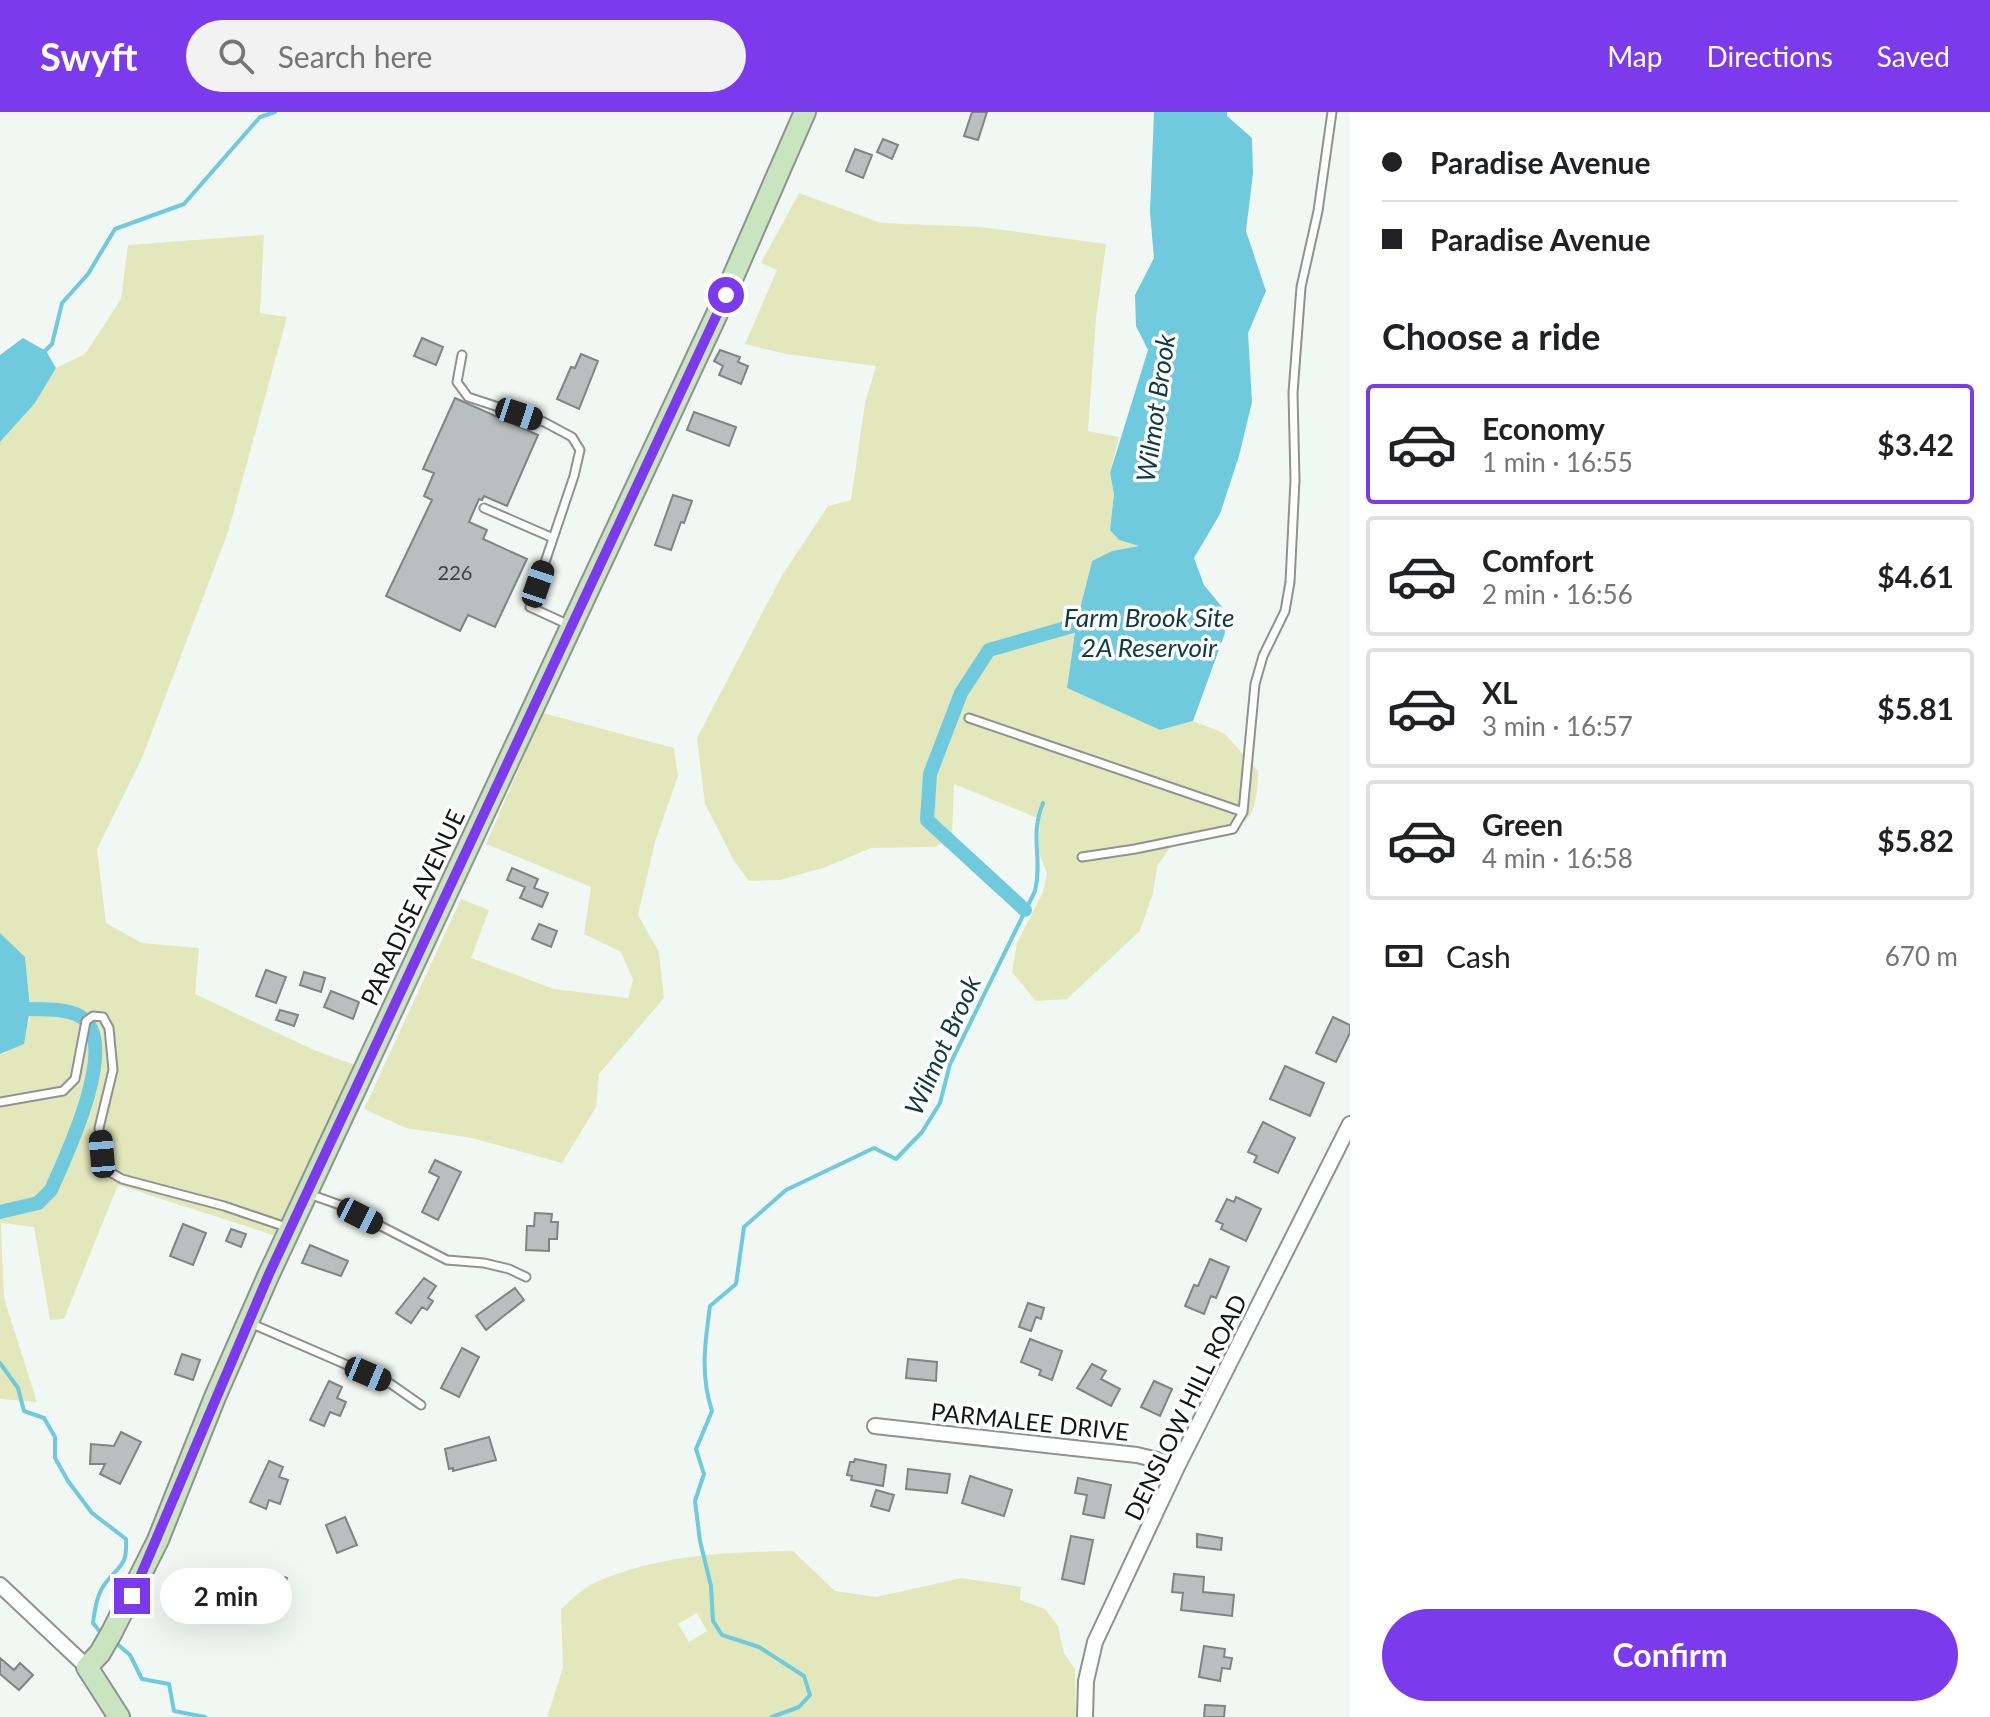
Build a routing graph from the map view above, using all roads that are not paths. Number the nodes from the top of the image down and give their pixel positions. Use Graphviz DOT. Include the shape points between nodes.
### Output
graph roads {
  1 [pos="805,112"];
  2 [pos="1332,112"];
  3 [pos="462,355"];
  4 [pos="484,508"];
  5 [pos="553,538"];
  6 [pos="571,626"];
  7 [pos="969,718"];
  8 [pos="1243,812"];
  9 [pos="1082,857"];
  10 [pos="0,1102"];
  11 [pos="1350,1124"];
  12 [pos="307,1193"];
  13 [pos="290,1229"];
  14 [pos="526,1277"];
  15 [pos="248,1323"];
  16 [pos="421,1405"];
  17 [pos="875,1426"];
  18 [pos="1178,1465"];
  19 [pos="0,1585"];
  20 [pos="87,1667"];
  21 [pos="119,1717"];
  22 [pos="1085,1717"];
  1 -- 6 [label="street, PARADISE AVENUE"];
  2 -- 8 [label="lane" via="1301,287 1293,393 1290,582 1285,611 1255,684"];
  3 -- 5 [label="lane" via="457,382 468,397 544,422 572,437 580,450"];
  4 -- 5 [label="lane"];
  5 -- 6 [label="lane" via="530,607"];
  6 -- 12 [label="street, PARADISE AVENUE"];
  7 -- 8 [label="lane"];
  8 -- 9 [label="lane" via="1233,829"];
  10 -- 13 [label="lane" via="63,1091 75,1079 86,1021 103,1017 113,1070 99,1128 108,1171"];
  11 -- 18 [label="street, DENSLOW HILL ROAD"];
  12 -- 13 [label="street, PARADISE AVENUE"];
  12 -- 14 [label="lane" via="447,1260 484,1263"];
  13 -- 15 [label="street, PARADISE AVENUE"];
  15 -- 16 [label="lane" via="391,1384"];
  15 -- 20 [label="street, PARADISE AVENUE" via="132,1596"];
  17 -- 18 [label="street, PARMALEE DRIVE" via="1137,1455"];
  18 -- 22 [label="street, DENSLOW HILL ROAD" via="1095,1642"];
  19 -- 20 [label="street"];
  20 -- 21 [label="street"];
}
